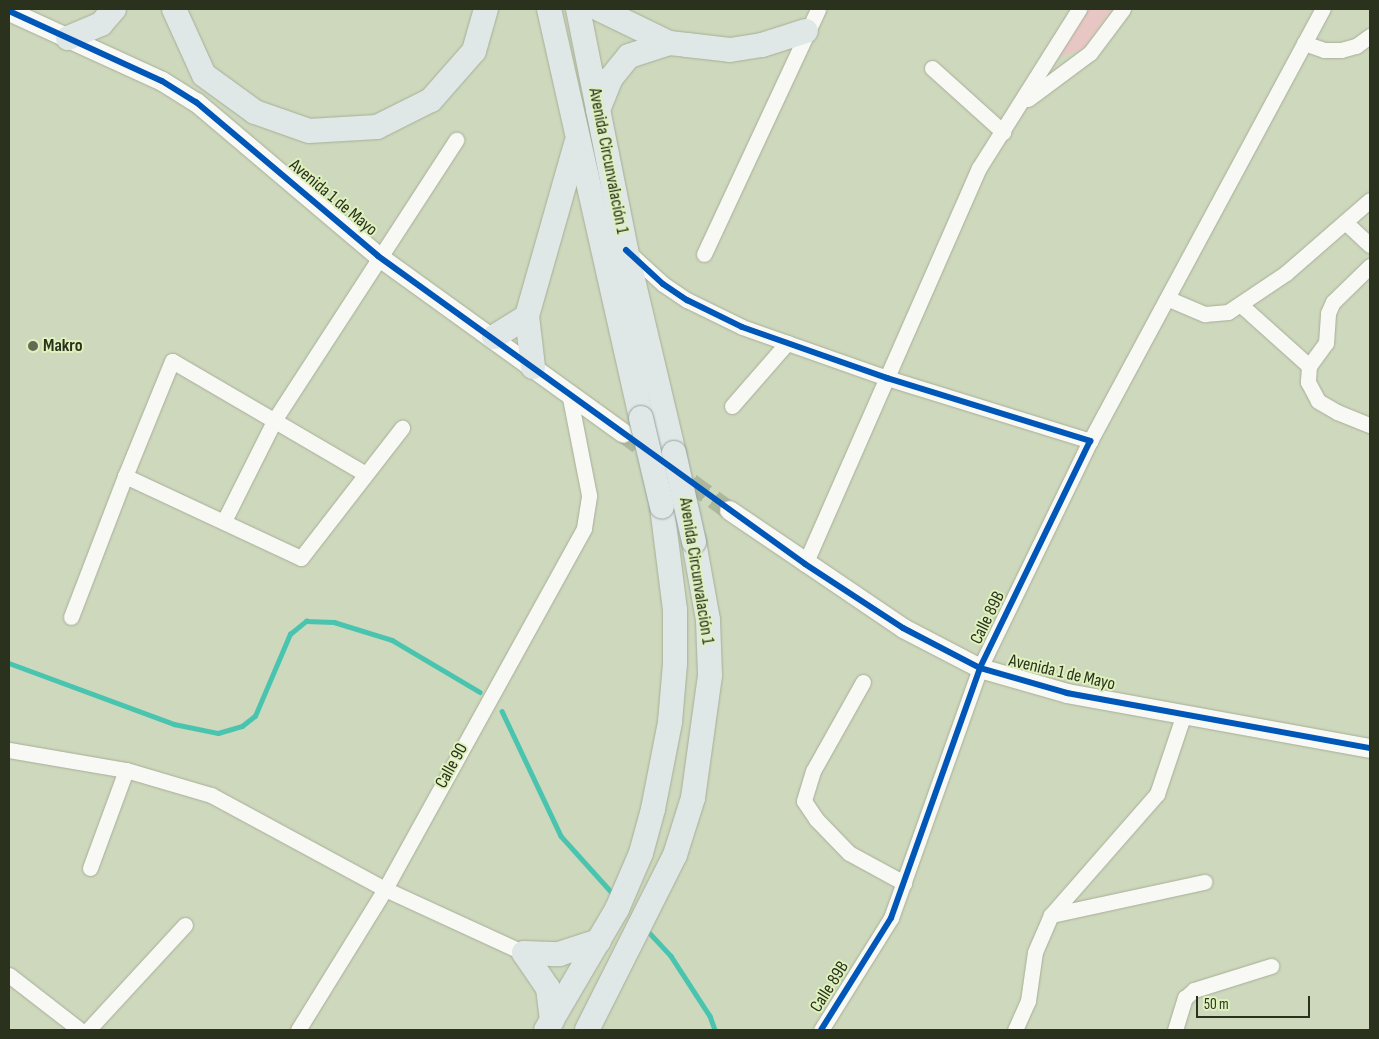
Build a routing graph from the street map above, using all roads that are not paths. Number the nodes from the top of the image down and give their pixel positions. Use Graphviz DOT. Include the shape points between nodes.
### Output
graph roads {
  1 [pos="114,9"];
  2 [pos="174,9"];
  3 [pos="486,9"];
  4 [pos="549,9"];
  5 [pos="578,9"];
  6 [pos="600,9"];
  7 [pos="818,9"];
  8 [pos="1079,9"];
  9 [pos="1123,9"];
  10 [pos="1323,9"];
  11 [pos="9,11"];
  12 [pos="806,31"];
  13 [pos="1370,36"];
  14 [pos="68,38"];
  15 [pos="669,43"];
  16 [pos="1304,43"];
  17 [pos="932,68"];
  18 [pos="1021,104"];
  19 [pos="598,110"];
  20 [pos="1003,132"];
  21 [pos="456,140"];
  22 [pos="577,140"];
  23 [pos="1370,200"];
  24 [pos="1345,222"];
  25 [pos="1370,246"];
  26 [pos="626,250"];
  27 [pos="704,254"];
  28 [pos="378,256"];
  29 [pos="1370,266"];
  30 [pos="1169,299"];
  31 [pos="1241,305"];
  32 [pos="527,316"];
  33 [pos="494,337"];
  34 [pos="787,343"];
  35 [pos="1309,366"];
  36 [pos="533,367"];
  37 [pos="887,378"];
  38 [pos="569,393"];
  39 [pos="732,406"];
  40 [pos="275,419"];
  41 [pos="632,425"];
  42 [pos="1370,425"];
  43 [pos="402,428"];
  44 [pos="1090,441"];
  45 [pos="364,473"];
  46 [pos="125,476"];
  47 [pos="729,510"];
  48 [pos="224,521"];
  49 [pos="805,564"];
  50 [pos="71,617"];
  51 [pos="980,668"];
  52 [pos="863,682"];
  53 [pos="1184,714"];
  54 [pos="1370,748"];
  55 [pos="9,750"];
  56 [pos="126,770"];
  57 [pos="90,868"];
  58 [pos="1204,882"];
  59 [pos="904,883"];
  60 [pos="385,889"];
  61 [pos="1051,915"];
  62 [pos="184,925"];
  63 [pos="599,941"];
  64 [pos="524,953"];
  65 [pos="1272,966"];
  66 [pos="9,975"];
  67 [pos="551,1027"];
  68 [pos="80,1030"];
  69 [pos="88,1030"];
  70 [pos="298,1030"];
  71 [pos="587,1030"];
  72 [pos="821,1030"];
  73 [pos="1015,1030"];
  74 [pos="1175,1030"];
  1 -- 14 [label="main road" via="101,24"];
  2 -- 3 [label="main road" via="204,75 255,112 309,131 377,127 431,100 474,51"];
  4 -- 22 [label="main road, Avenida Circunvalación 1"];
  5 -- 19 [label="main road, Avenida Circunvalación 1"];
  6 -- 15 [label="main road"];
  7 -- 12 [label="street"];
  8 -- 18 [label="street"];
  9 -- 18 [label="street" via="1090,53"];
  10 -- 16 [label="street, Calle 89B"];
  11 -- 14 [label="street, Avenida 1 de Mayo"];
  12 -- 15 [label="main road" via="762,45 730,50"];
  12 -- 27 [label="street"];
  13 -- 16 [label="street" via="1356,46 1341,50 1324,50"];
  14 -- 28 [label="street, Avenida 1 de Mayo" via="162,81 196,102"];
  15 -- 19 [label="main road" via="629,56 611,78"];
  16 -- 30 [label="street, Calle 89B"];
  17 -- 20 [label="street"];
  18 -- 20 [label="street"];
  19 -- 26 [label="main road, Avenida Circunvalación 1"];
  20 -- 37 [label="street" via="980,168"];
  21 -- 28 [label="street"];
  22 -- 32 [label="main road"];
  22 -- 41 [label="main road, Avenida Circunvalación 1"];
  23 -- 24 [label="street"];
  24 -- 25 [label="street"];
  24 -- 31 [label="street" via="1286,273"];
  26 -- 34 [label="street" via="663,284 687,300 742,327"];
  26 -- 71 [label="main road, Avenida Circunvalación 1, bridge" via="694,542 708,620 710,675 693,798 675,855"];
  28 -- 33 [label="street, Avenida 1 de Mayo"];
  28 -- 40 [label="street"];
  29 -- 35 [label="street" via="1333,302 1328,313 1326,343"];
  30 -- 31 [label="street" via="1205,314 1228,312"];
  30 -- 44 [label="street, Calle 89B"];
  31 -- 35 [label="street"];
  32 -- 33 [label="main road"];
  32 -- 36 [label="main road"];
  33 -- 36 [label="street, Avenida 1 de Mayo"];
  34 -- 37 [label="street"];
  34 -- 39 [label="street"];
  35 -- 42 [label="street" via="1308,382 1318,401"];
  36 -- 38 [label="street, Avenida 1 de Mayo"];
  37 -- 44 [label="street"];
  37 -- 49 [label="street"];
  38 -- 41 [label="street, Avenida 1 de Mayo"];
  38 -- 60 [label="street, Calle 90" via="589,495 584,528"];
  40 -- 45 [label="street"];
  40 -- 46 [label="street" via="172,361"];
  40 -- 48 [label="street"];
  41 -- 63 [label="main road, Avenida Circunvalación 1, bridge" via="662,507 675,610 676,664 670,722 653,810 641,853"];
  43 -- 45 [label="street"];
  44 -- 51 [label="street, Calle 89B"];
  45 -- 48 [label="street" via="301,558"];
  46 -- 48 [label="street"];
  46 -- 50 [label="street"];
  47 -- 49 [label="street, Avenida 1 de Mayo"];
  49 -- 51 [label="street, Avenida 1 de Mayo" via="903,628"];
  51 -- 53 [label="street, Avenida 1 de Mayo" via="1067,693"];
  51 -- 59 [label="street, Calle 89B"];
  52 -- 59 [label="street" via="813,771 804,801 816,819 849,853"];
  53 -- 54 [label="street, Avenida 1 de Mayo"];
  53 -- 61 [label="street" via="1157,794"];
  55 -- 56 [label="street"];
  56 -- 57 [label="street"];
  56 -- 60 [label="street" via="210,794"];
  58 -- 61 [label="street"];
  59 -- 72 [label="street, Calle 89B" via="891,918"];
  60 -- 64 [label="street"];
  60 -- 70 [label="street, Calle 90"];
  61 -- 73 [label="street" via="1035,952 1028,1001"];
  62 -- 69 [label="street"];
  63 -- 64 [label="main road" via="559,954"];
  63 -- 67 [label="main road, Avenida Circunvalación 1"];
  64 -- 67 [label="main road" via="548,988"];
  65 -- 74 [label="street" via="1194,990 1185,998"];
  66 -- 68 [label="street"];
}
